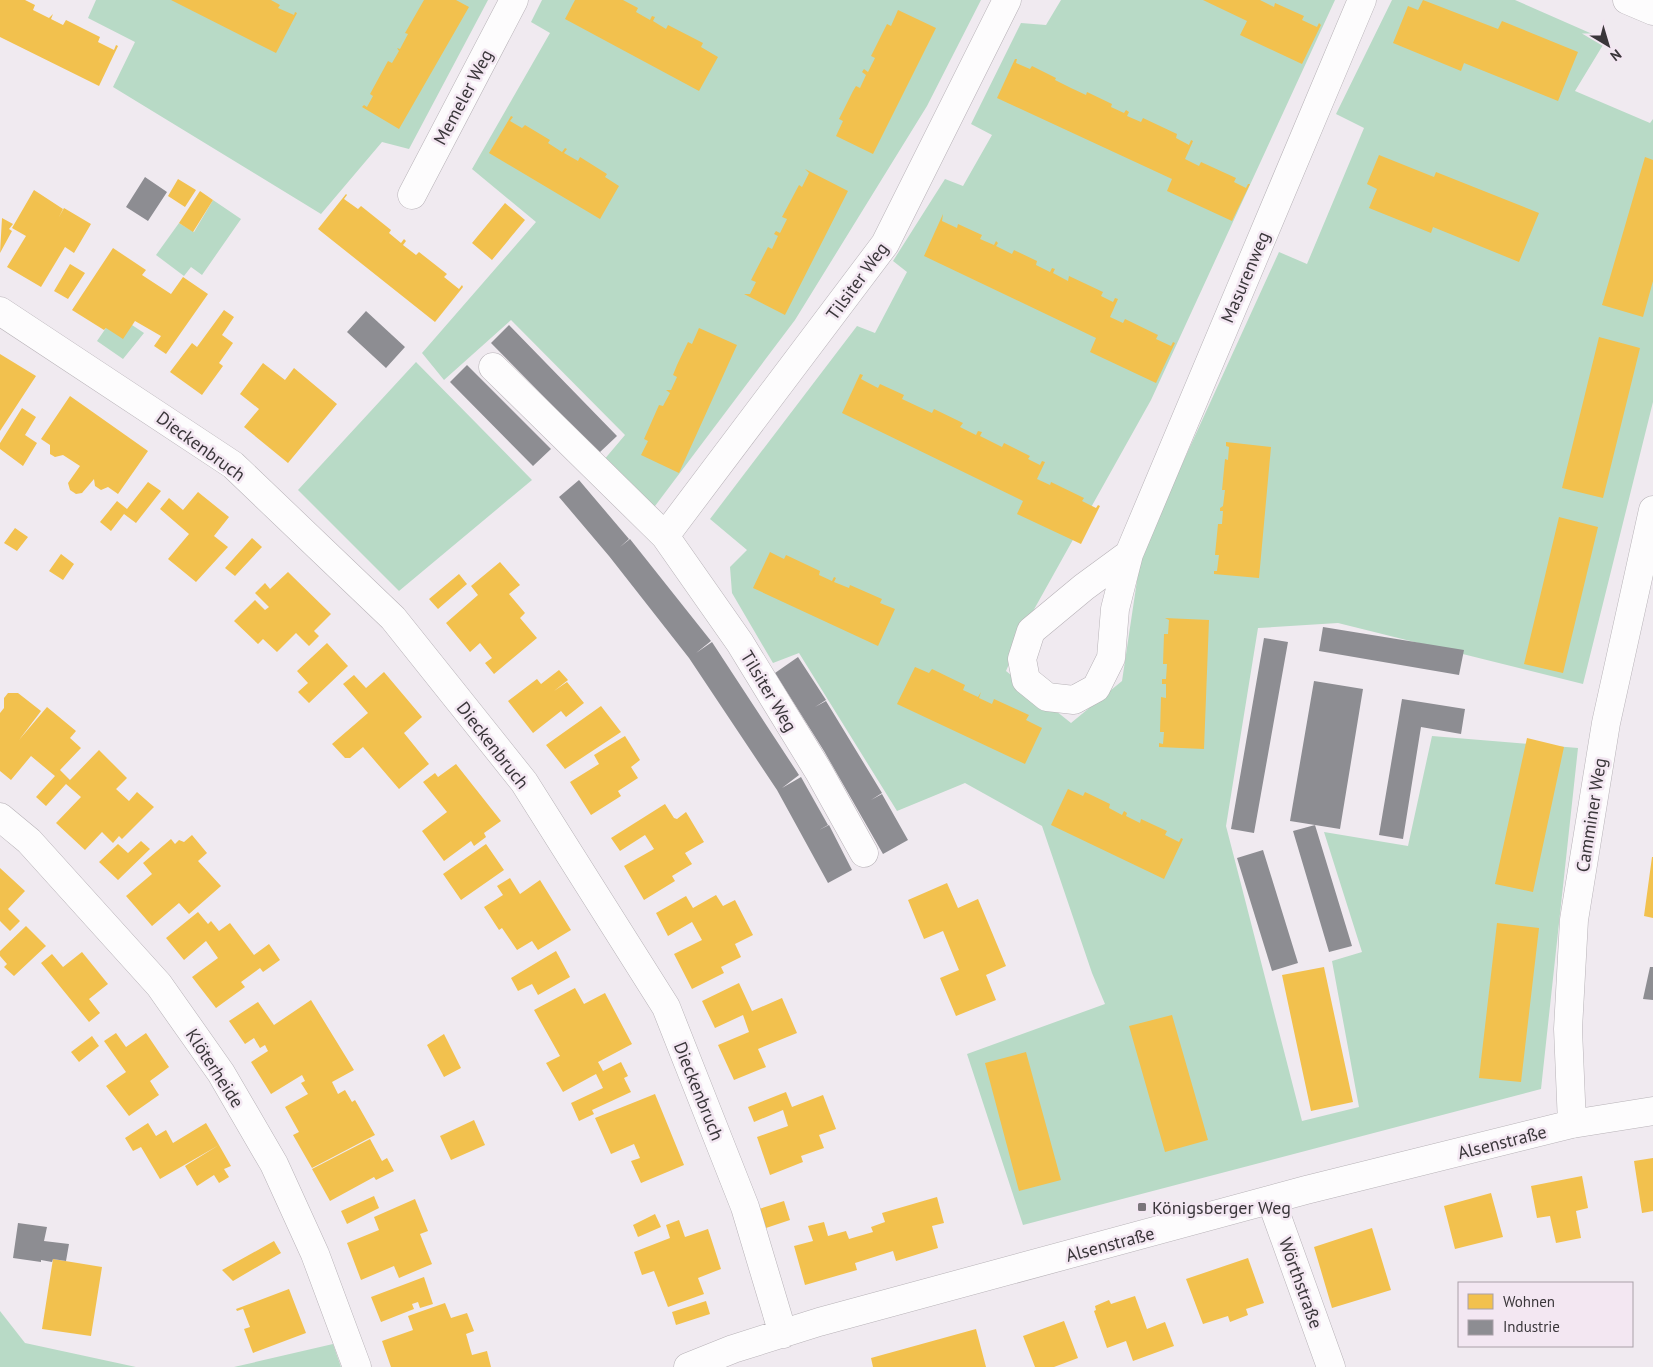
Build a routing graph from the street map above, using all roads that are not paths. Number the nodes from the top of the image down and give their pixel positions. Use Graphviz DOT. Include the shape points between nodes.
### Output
graph roads {
  1 [pos="514,0"];
  2 [pos="1007,0"];
  3 [pos="1362,0"];
  4 [pos="1627,0"];
  5 [pos="1653,11"];
  6 [pos="412,195"];
  7 [pos="0,310"];
  8 [pos="493,368"];
  9 [pos="1653,510"];
  10 [pos="665,536"];
  11 [pos="1129,554"];
  12 [pos="0,817"];
  13 [pos="864,853"];
  14 [pos="1653,1111"];
  15 [pos="1572,1124"];
  16 [pos="1271,1200"];
  17 [pos="783,1334"];
  18 [pos="358,1367"];
  19 [pos="688,1367"];
  20 [pos="1331,1367"];
  1 -- 6 [label="street, Memeler Weg"];
  2 -- 10 [label="street, Tilsiter Weg" via="885,244"];
  3 -- 11 [label="street, Masurenweg"];
  4 -- 5 [label="street"];
  7 -- 17 [label="street, Dieckenbruch" via="233,465 393,618 524,782 666,1007 745,1206"];
  8 -- 10 [label="street, Tilsiter Weg"];
  9 -- 15 [label="street, Camminer Weg" via="1606,723 1574,920 1568,1029"];
  10 -- 13 [label="street, Tilsiter Weg" via="740,643"];
  11 -- 11 [label="street, Masurenweg" via="1115,609 1111,658 1096,688 1074,700 1047,697 1026,680 1022,660 1031,631"];
  12 -- 18 [label="street, Klöterheide" via="29,841 159,986 221,1073 274,1164 315,1254"];
  14 -- 15 [label="street, Alsenstraße"];
  15 -- 16 [label="street, Alsenstraße"];
  16 -- 17 [label="street, Alsenstraße"];
  16 -- 20 [label="street, Wörthstraße"];
  17 -- 19 [label="street, Alsenstraße"];
}
